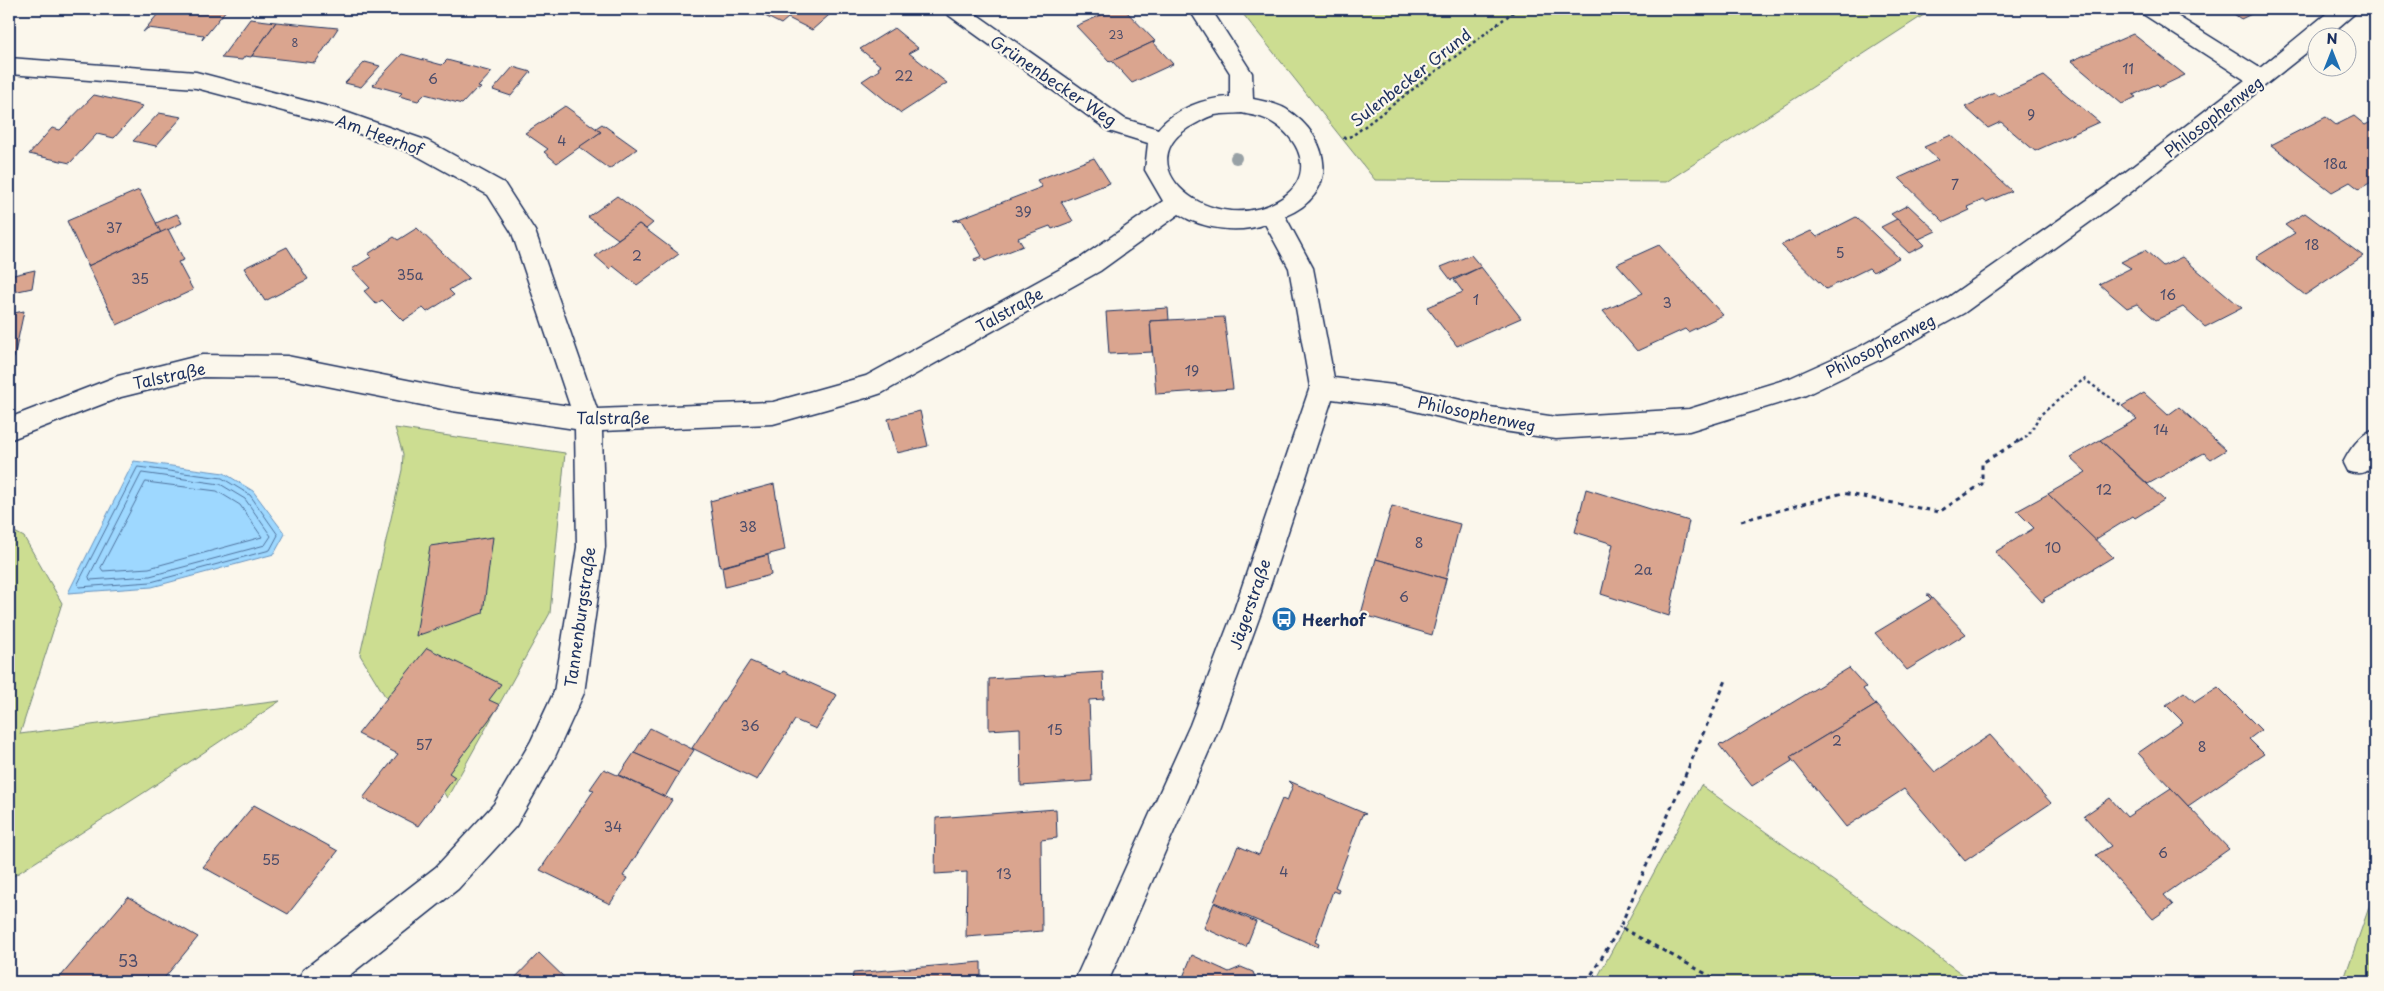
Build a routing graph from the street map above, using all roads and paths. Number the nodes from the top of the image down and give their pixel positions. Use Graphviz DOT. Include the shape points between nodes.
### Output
graph roads {
  1 [pos="955,9"];
  2 [pos="1200,9"];
  3 [pos="1517,9"];
  4 [pos="2151,9"];
  5 [pos="2346,9"];
  6 [pos="9,66"];
  7 [pos="2261,79"];
  8 [pos="1242,105"];
  9 [pos="1161,139"];
  10 [pos="1309,146"];
  11 [pos="1178,203"];
  12 [pos="1272,215"];
  13 [pos="1323,387"];
  14 [pos="2122,406"];
  15 [pos="588,420"];
  16 [pos="9,429"];
  17 [pos="2375,440"];
  18 [pos="2357,463"];
  19 [pos="1741,522"];
  20 [pos="1727,678"];
  21 [pos="1620,927"];
  22 [pos="315,982"];
  23 [pos="1091,982"];
  24 [pos="1587,982"];
  25 [pos="1722,982"];
  1 -- 9 [label="street, Grünenbecker Weg" via="1117,125"];
  2 -- 8 [label="street" via="1241,73"];
  3 -- 10 [label="path, Sulenbecker Grund" via="1352,136"];
  4 -- 7 [label="street"];
  5 -- 7 [label="street, Philosophenweg"];
  6 -- 15 [label="street, Am Heerhof" via="196,80 337,117 420,147 496,188 523,230"];
  7 -- 13 [label="street, Philosophenweg" via="2118,190 1955,306 1870,353 1797,387 1689,420 1556,428 1490,418 1402,397"];
  8 -- 9 [label="street" via="1209,107 1180,119"];
  8 -- 10 [label="street" via="1277,114 1304,135"];
  9 -- 11 [label="street" via="1155,162 1158,177 1160,184"];
  10 -- 12 [label="street" via="1314,156 1311,180 1297,200"];
  11 -- 12 [label="street" via="1206,217 1239,222"];
  11 -- 15 [label="street, Talstraße" via="1091,264 873,385 773,413"];
  12 -- 13 [label="street, Jägerstraße" via="1301,268"];
  13 -- 23 [label="street, Jägerstraße" via="1248,610 1204,728"];
  14 -- 19 [label="path" via="2084,379 2040,414 2028,436 1982,463 1982,484 1939,512 1843,493"];
  15 -- 16 [label="street, Talstraße" via="452,400 287,367 202,366 118,387"];
  15 -- 22 [label="street, Tannenburgstraße" via="591,547 569,693 542,751 504,815 447,878"];
  17 -- 18 [label="street"];
  20 -- 21 [label="path"];
  21 -- 24 [label="path"];
  21 -- 25 [label="path"];
}
